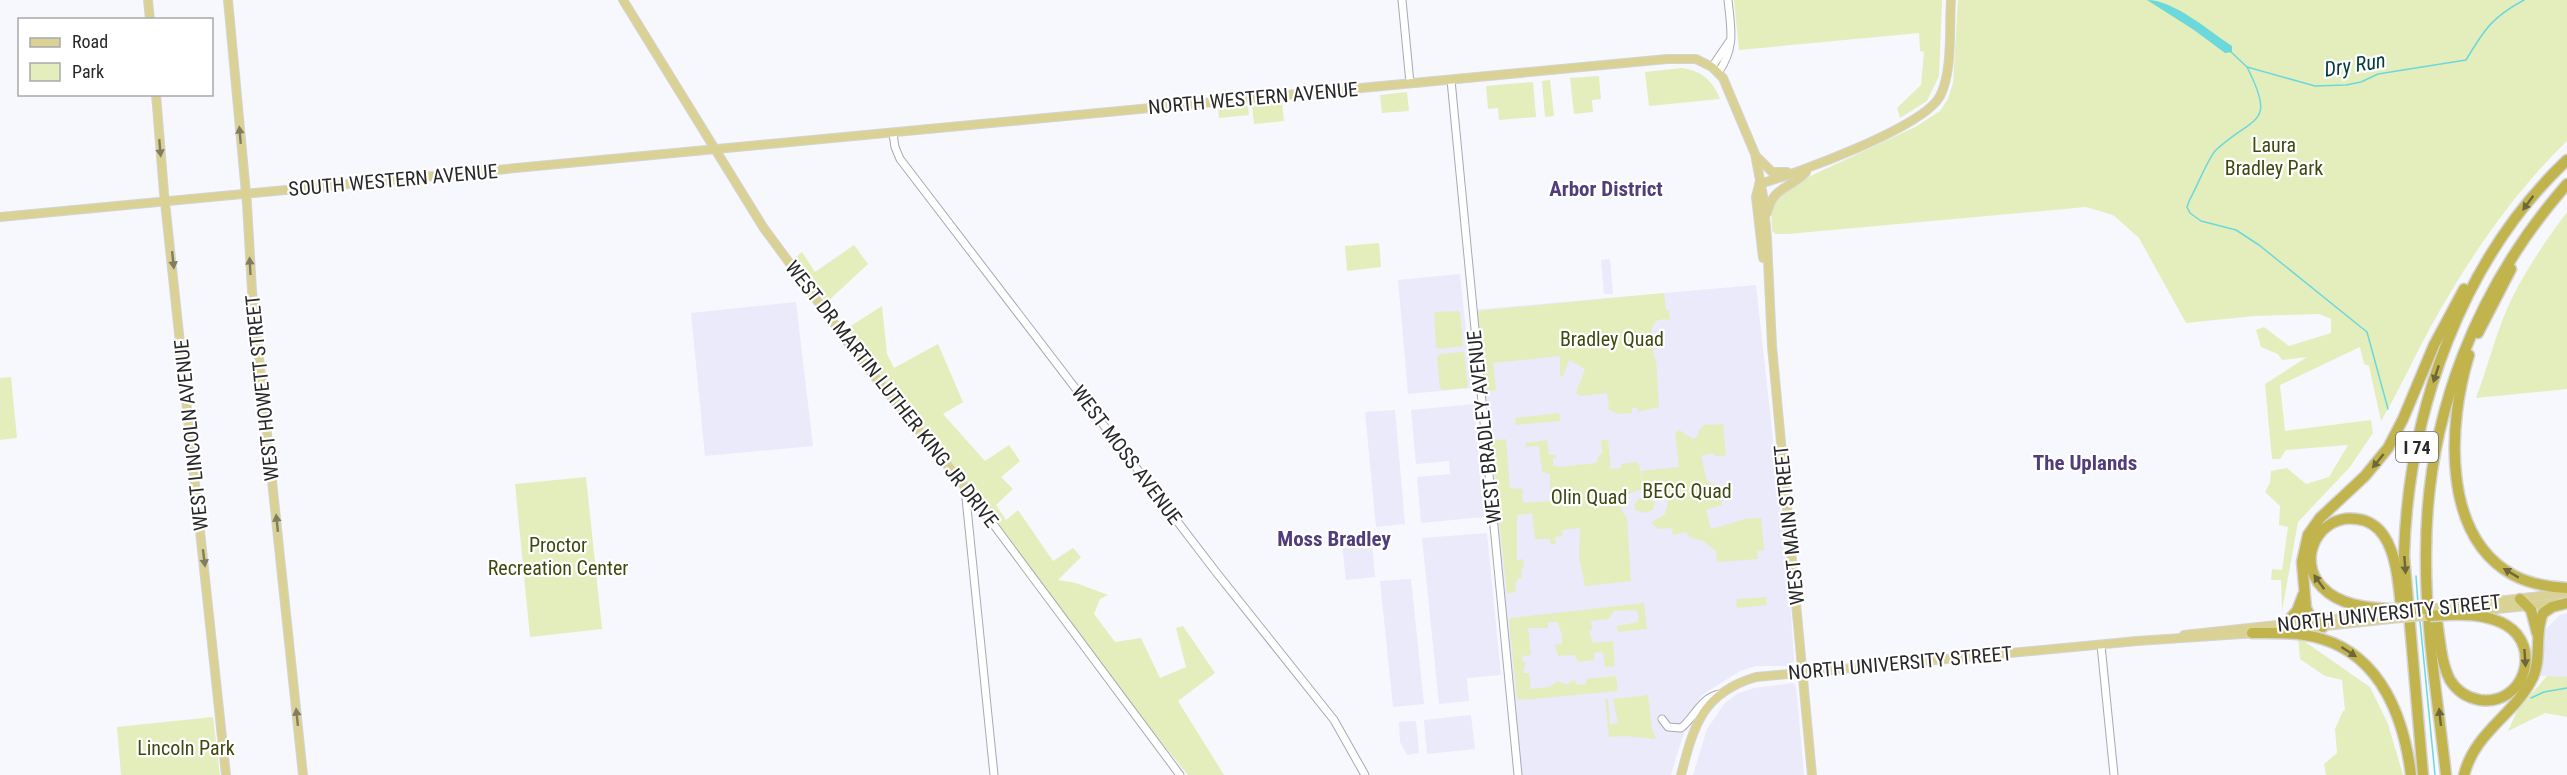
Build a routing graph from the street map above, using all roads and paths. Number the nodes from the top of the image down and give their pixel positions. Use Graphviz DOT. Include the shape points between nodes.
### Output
graph roads {
  1 [pos="148,0"];
  2 [pos="228,0"];
  3 [pos="623,0"];
  4 [pos="1402,0"];
  5 [pos="1728,0"];
  6 [pos="1951,0"];
  7 [pos="150,18"];
  8 [pos="1715,70"];
  9 [pos="1451,80"];
  10 [pos="1410,83"];
  11 [pos="156,96"];
  12 [pos="893,134"];
  13 [pos="787,144"];
  14 [pos="716,150"];
  15 [pos="1755,154"];
  16 [pos="2567,160"];
  17 [pos="1808,169"];
  18 [pos="1759,184"];
  19 [pos="2567,184"];
  20 [pos="245,193"];
  21 [pos="165,202"];
  22 [pos="0,217"];
  23 [pos="2538,221"];
  24 [pos="1765,222"];
  25 [pos="2485,264"];
  26 [pos="1767,275"];
  27 [pos="970,494"];
  28 [pos="2428,498"];
  29 [pos="2567,588"];
  30 [pos="2304,592"];
  31 [pos="2567,593"];
  32 [pos="2524,602"];
  33 [pos="2567,603"];
  34 [pos="2447,612"];
  35 [pos="2391,614"];
  36 [pos="2286,623"];
  37 [pos="2319,624"];
  38 [pos="2252,633"];
  39 [pos="2538,636"];
  40 [pos="2175,638"];
  41 [pos="2101,645"];
  42 [pos="1804,672"];
  43 [pos="1720,694"];
  44 [pos="1662,719"];
  45 [pos="226,775"];
  46 [pos="303,775"];
  47 [pos="994,775"];
  48 [pos="1180,775"];
  49 [pos="1365,775"];
  50 [pos="1518,775"];
  51 [pos="1681,775"];
  52 [pos="1812,775"];
  53 [pos="2114,775"];
  54 [pos="2411,775"];
  55 [pos="2422,775"];
  56 [pos="2446,775"];
  57 [pos="2464,775"];
  1 -- 7 [label="main road"];
  20 -- 2 [label="main road, WEST HOWETT STREET, one-way"];
  3 -- 14 [label="main road, WEST DR MARTIN LUTHER KING JR DRIVE"];
  4 -- 10 [label="street"];
  5 -- 8 [label="street" via="1731,49"];
  6 -- 17 [label="main road" via="1946,79 1935,103 1914,120"];
  8 -- 9 [label="main road, NORTH WESTERN AVENUE" via="1696,59 1673,58"];
  8 -- 15 [label="main road, WEST MAIN STREET" via="1731,91"];
  9 -- 10 [label="main road, NORTH WESTERN AVENUE"];
  9 -- 50 [label="street, WEST BRADLEY AVENUE"];
  10 -- 12 [label="main road, NORTH WESTERN AVENUE"];
  11 -- 21 [label="main road, WEST LINCOLN AVENUE, one-way"];
  12 -- 13 [label="main road, NORTH WESTERN AVENUE"];
  12 -- 49 [label="street, WEST MOSS AVENUE" via="900,159 1334,720"];
  13 -- 14 [label="main road, SOUTH WESTERN AVENUE"];
  14 -- 20 [label="main road, SOUTH WESTERN AVENUE"];
  14 -- 27 [label="main road, WEST DR MARTIN LUTHER KING JR DRIVE" via="800,279"];
  15 -- 17 [label="main road" via="1778,173"];
  15 -- 18 [label="main road, WEST MAIN STREET"];
  16 -- 25 [label="highway, I 74, one-way" via="2530,199"];
  17 -- 18 [label="main road"];
  17 -- 24 [label="main road" via="1772,196"];
  18 -- 24 [label="main road, WEST MAIN STREET"];
  18 -- 26 [label="main road, WEST MAIN STREET" via="1756,197"];
  19 -- 23 [label="highway, I 74"];
  20 -- 21 [label="main road, SOUTH WESTERN AVENUE"];
  46 -- 20 [label="main road, WEST HOWETT STREET, one-way"];
  21 -- 22 [label="main road, SOUTH WESTERN AVENUE"];
  21 -- 45 [label="main road, WEST LINCOLN AVENUE, one-way"];
  23 -- 28 [label="highway, I 74" via="2507,261 2472,330 2447,401"];
  29 -- 23 [label="highway, one-way" via="2525,580 2489,556 2466,517 2456,464 2456,416 2469,357 2493,302 2537,229"];
  24 -- 26 [label="main road, WEST MAIN STREET"];
  25 -- 30 [label="highway, one-way" via="2469,281 2447,319 2388,448 2309,532 2303,553"];
  25 -- 55 [label="highway, I 74, one-way" via="2448,338 2430,393 2416,449 2405,531"];
  26 -- 42 [label="main road, WEST MAIN STREET"];
  27 -- 47 [label="street" via="966,498"];
  27 -- 48 [label="street, WEST DR MARTIN LUTHER KING JR DRIVE"];
  34 -- 28 [label="highway, one-way" via="2501,622 2515,632 2524,646 2526,661 2523,676 2513,690 2495,699 2474,699 2458,690 2448,675 2434,599"];
  56 -- 28 [label="highway, I 74, one-way" via="2427,594"];
  30 -- 36 [label="highway" via="2296,613"];
  30 -- 37 [label="highway" via="2307,613"];
  31 -- 32 [label="main road, NORTH UNIVERSITY STREET"];
  32 -- 33 [label="main road, NORTH UNIVERSITY STREET"];
  32 -- 34 [label="main road, NORTH UNIVERSITY STREET"];
  32 -- 39 [label="highway"];
  33 -- 39 [label="highway" via="2545,611"];
  34 -- 35 [label="highway, bridge"];
  35 -- 37 [label="main road, NORTH UNIVERSITY STREET"];
  35 -- 55 [label="highway, one-way" via="2349,603 2320,585 2312,571 2311,555 2314,540 2324,528 2340,520 2359,519 2375,526 2387,541 2393,559"];
  36 -- 37 [label="main road, NORTH UNIVERSITY STREET"];
  36 -- 40 [label="main road, NORTH UNIVERSITY STREET"];
  37 -- 38 [label="main road, NORTH UNIVERSITY STREET"];
  38 -- 40 [label="main road, NORTH UNIVERSITY STREET"];
  38 -- 54 [label="highway, one-way" via="2320,638 2362,662 2378,679 2398,717"];
  39 -- 57 [label="highway" via="2537,666 2532,678 2477,744"];
  40 -- 41 [label="main road, NORTH UNIVERSITY STREET"];
  41 -- 42 [label="main road, NORTH UNIVERSITY STREET"];
  41 -- 53 [label="street"];
  42 -- 43 [label="main road, NORTH UNIVERSITY STREET" via="1756,677"];
  42 -- 52 [label="main road, WEST MAIN STREET"];
  43 -- 44 [label="street" via="1711,696 1681,728 1668,727"];
  43 -- 51 [label="main road, NORTH UNIVERSITY STREET" via="1698,720"];
}
